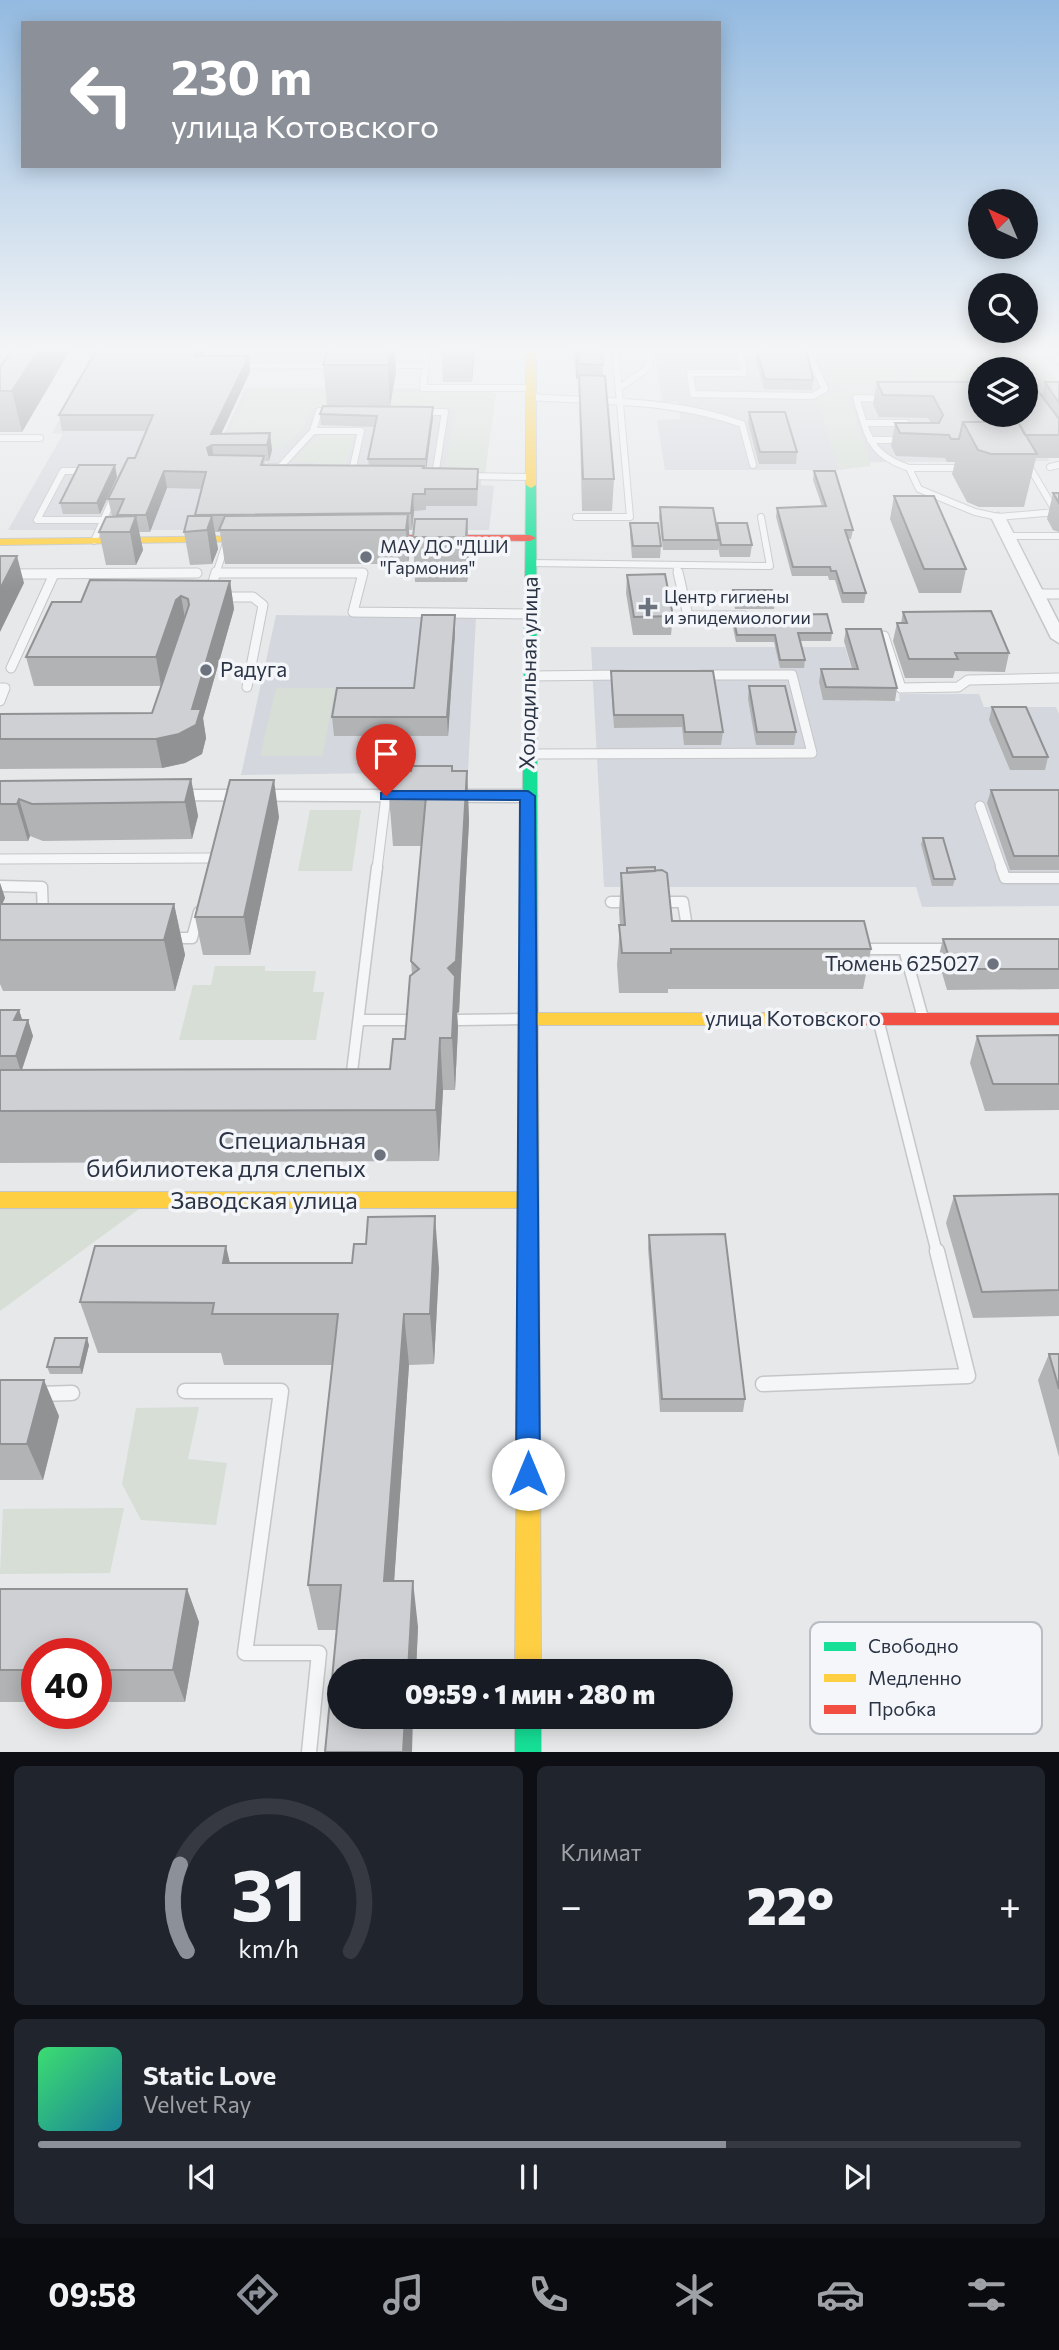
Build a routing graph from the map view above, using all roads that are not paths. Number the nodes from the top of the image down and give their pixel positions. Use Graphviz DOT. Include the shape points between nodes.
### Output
graph roads {
  1 [pos="442,429"];
  2 [pos="531,429"];
  3 [pos="622,429"];
  4 [pos="743,429"];
  5 [pos="866,429"];
  6 [pos="313,431"];
  7 [pos="0,438"];
  8 [pos="40,438"];
  9 [pos="870,440"];
  10 [pos="908,440"];
  11 [pos="753,465"];
  12 [pos="1059,465"];
  13 [pos="267,467"];
  14 [pos="1050,467"];
  15 [pos="909,468"];
  16 [pos="976,468"];
  17 [pos="1016,468"];
  18 [pos="101,471"];
  19 [pos="363,476"];
  20 [pos="423,476"];
  21 [pos="435,476"];
  22 [pos="447,476"];
  23 [pos="459,476"];
  24 [pos="530,477"];
  25 [pos="120,483"];
  26 [pos="576,517"];
  27 [pos="761,517"];
  28 [pos="999,517"];
  29 [pos="103,520"];
  30 [pos="1008,536"];
  31 [pos="1059,536"];
  32 [pos="357,538"];
  33 [pos="530,538"];
  34 [pos="227,539"];
  35 [pos="279,539"];
  36 [pos="94,541"];
  37 [pos="0,542"];
  38 [pos="530,563"];
  39 [pos="676,565"];
  40 [pos="197,573"];
  41 [pos="216,573"];
  42 [pos="0,574"];
  43 [pos="54,574"];
  44 [pos="1037,594"];
  45 [pos="1059,594"];
  46 [pos="530,614"];
  47 [pos="753,616"];
  48 [pos="884,636"];
  49 [pos="1059,638"];
  50 [pos="11,668"];
  51 [pos="632,675"];
  52 [pos="685,675"];
  53 [pos="529,676"];
  54 [pos="1059,678"];
  55 [pos="247,687"];
  56 [pos="0,688"];
  57 [pos="0,701"];
  58 [pos="528,754"];
  59 [pos="148,796"];
  60 [pos="386,796"];
  61 [pos="528,796"];
  62 [pos="980,806"];
  63 [pos="216,846"];
  64 [pos="212,858"];
  65 [pos="0,859"];
  66 [pos="209,872"];
  67 [pos="1059,878"];
  68 [pos="0,886"];
  69 [pos="202,898"];
  70 [pos="611,902"];
  71 [pos="43,926"];
  72 [pos="151,939"];
  73 [pos="691,949"];
  74 [pos="850,949"];
  75 [pos="904,949"];
  76 [pos="968,949"];
  77 [pos="528,1019"];
  78 [pos="878,1019"];
  79 [pos="923,1019"];
  80 [pos="1059,1019"];
  81 [pos="359,1020"];
  82 [pos="415,1020"];
  83 [pos="458,1020"];
  84 [pos="337,1084"];
  85 [pos="0,1200"];
  86 [pos="528,1200"];
  87 [pos="763,1384"];
  88 [pos="185,1391"];
  89 [pos="72,1393"];
  90 [pos="24,1395"];
  91 [pos="528,1659"];
  92 [pos="528,1729"];
  93 [pos="309,1752"];
  94 [pos="528,1752"];
  1 -- 21 [label="lane"];
  2 -- 24 [label="street, Холодильная улица"];
  3 -- 26 [label="lane" via="630,517"];
  4 -- 11 [label="lane"];
  5 -- 9 [label="lane"];
  6 -- 13 [label="lane" via="280,467"];
  6 -- 19 [label="lane" via="362,431 351,476"];
  7 -- 8 [label="lane"];
  9 -- 10 [label="lane"];
  9 -- 15 [label="lane" via="875,453"];
  12 -- 14 [label="lane"];
  15 -- 16 [label="lane"];
  15 -- 28 [label="lane" via="919,489"];
  17 -- 28 [label="lane" via="1030,468 1056,512"];
  18 -- 29 [label="lane" via="63,471 37,520"];
  20 -- 21 [label="lane"];
  21 -- 22 [label="lane"];
  23 -- 24 [label="lane"];
  24 -- 33 [label="street, Холодильная улица"];
  25 -- 29 [label="lane"];
  27 -- 39 [label="lane" via="770,566"];
  28 -- 30 [label="street"];
  29 -- 36 [label="lane"];
  30 -- 31 [label="lane"];
  30 -- 44 [label="street"];
  32 -- 33 [label="street"];
  33 -- 38 [label="street, Холодильная улица"];
  34 -- 35 [label="street"];
  34 -- 36 [label="street"];
  34 -- 41 [label="lane"];
  36 -- 37 [label="street"];
  38 -- 39 [label="lane"];
  38 -- 46 [label="street, Холодильная улица"];
  39 -- 47 [label="lane" via="688,616"];
  40 -- 43 [label="lane"];
  41 -- 46 [label="lane" via="363,572 353,612"];
  41 -- 55 [label="lane" via="208,597 253,597 263,606"];
  42 -- 43 [label="lane"];
  43 -- 50 [label="lane"];
  44 -- 45 [label="lane"];
  44 -- 49 [label="street"];
  46 -- 53 [label="street, Холодильная улица"];
  48 -- 54 [label="lane" via="901,688 958,687 968,680"];
  51 -- 53 [label="lane"];
  52 -- 58 [label="lane" via="792,675 812,753"];
  53 -- 58 [label="street, Холодильная улица"];
  56 -- 57 [label="lane" via="5,688"];
  58 -- 61 [label="street, Холодильная улица"];
  59 -- 60 [label="street" via="227,802"];
  60 -- 61 [label="street"];
  60 -- 81 [label="lane"];
  61 -- 77 [label="street, Холодильная улица"];
  62 -- 67 [label="lane" via="1005,878"];
  63 -- 64 [label="lane"];
  64 -- 65 [label="lane"];
  64 -- 66 [label="lane"];
  68 -- 71 [label="lane" via="42,887"];
  69 -- 72 [label="lane" via="192,938"];
  70 -- 73 [label="lane" via="682,902"];
  74 -- 75 [label="lane"];
  75 -- 76 [label="lane"];
  75 -- 79 [label="lane"];
  77 -- 78 [label="street, улица Котовского"];
  77 -- 83 [label="lane"];
  77 -- 86 [label="street, Холодильная улица"];
  78 -- 79 [label="street, улица Котовского"];
  78 -- 87 [label="lane" via="968,1376"];
  79 -- 80 [label="street, улица Котовского"];
  81 -- 82 [label="lane"];
  81 -- 84 [label="lane" via="351,1084"];
  85 -- 86 [label="street, Заводская улица"];
  86 -- 91 [label="street, Холодильная улица"];
  88 -- 93 [label="lane" via="281,1391 245,1653 319,1653"];
  89 -- 90 [label="lane"];
  92 -- 94 [label="street"];
}
